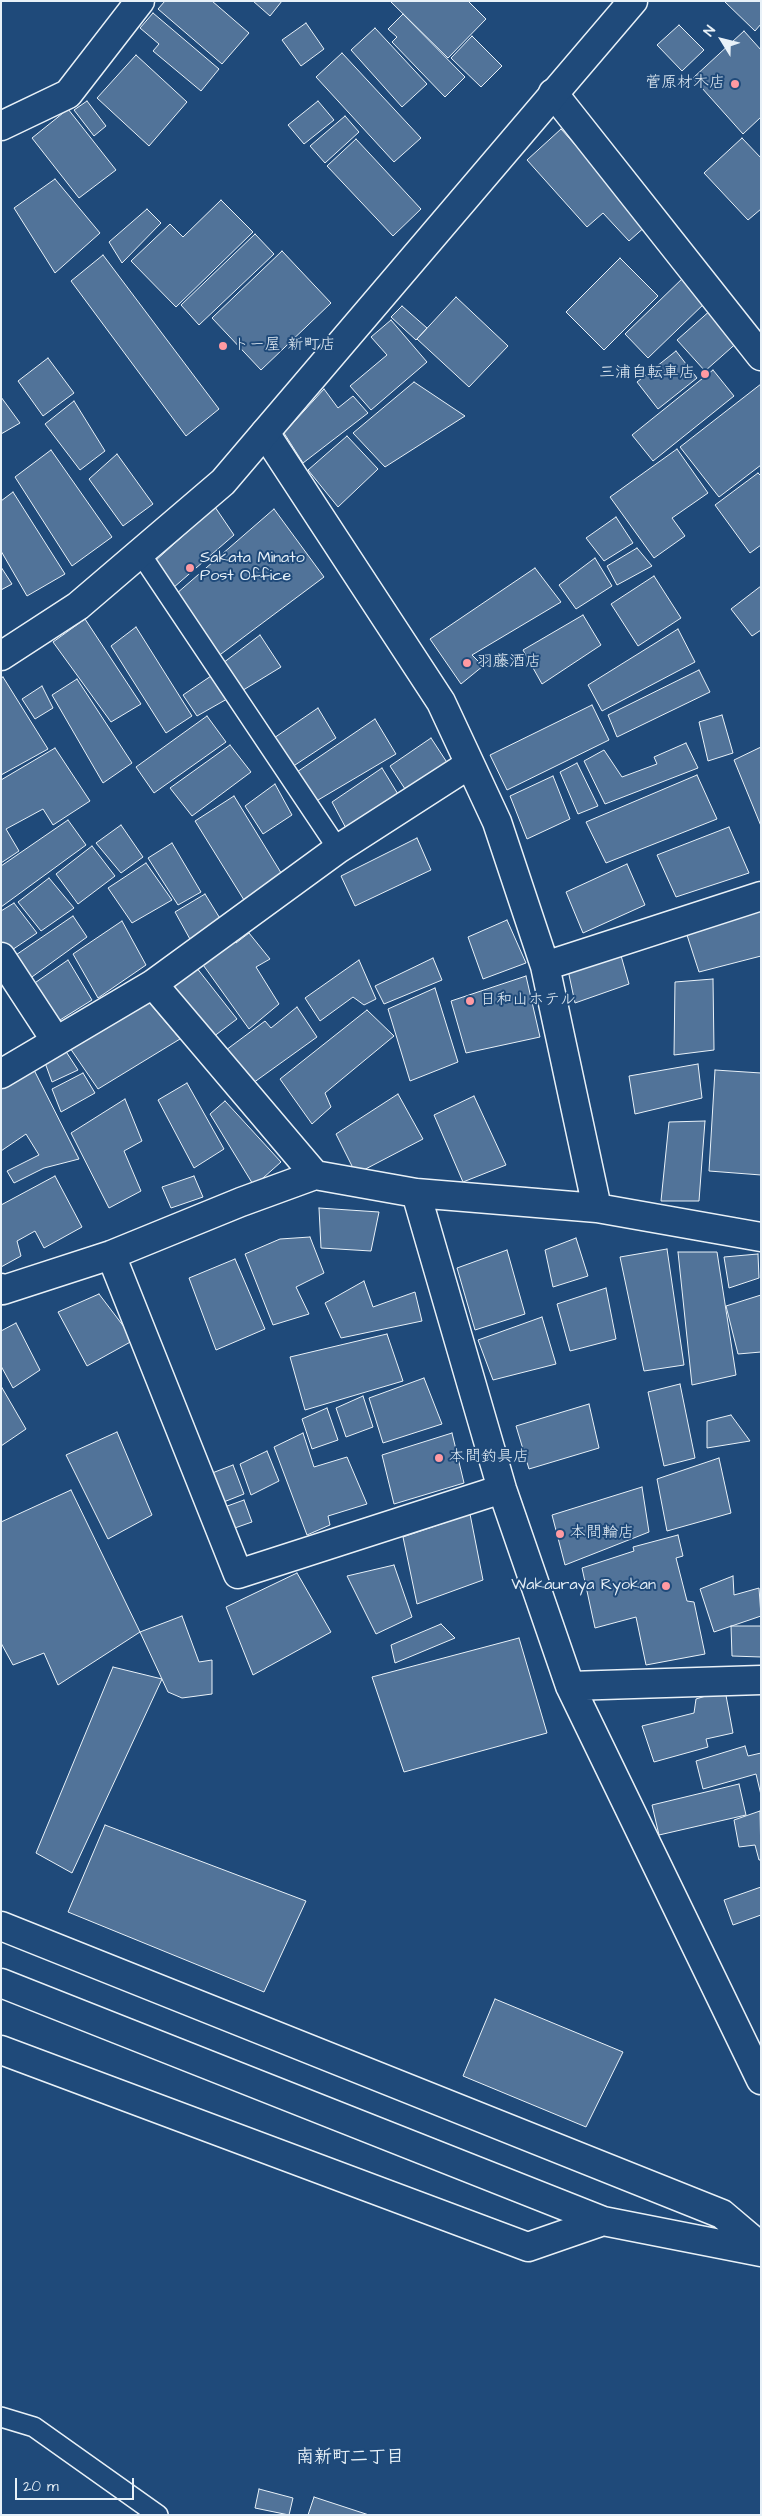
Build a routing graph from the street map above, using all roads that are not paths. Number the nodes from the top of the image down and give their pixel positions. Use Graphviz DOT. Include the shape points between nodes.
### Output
graph roads {
  1 [pos="140,1"];
  2 [pos="633,1"];
  3 [pos="553,93"];
  4 [pos="1,126"];
  5 [pos="761,356"];
  6 [pos="265,433"];
  7 [pos="140,553"];
  8 [pos="1,656"];
  9 [pos="470,764"];
  10 [pos="338,849"];
  11 [pos="761,896"];
  12 [pos="1,958"];
  13 [pos="545,966"];
  14 [pos="153,984"];
  15 [pos="56,1041"];
  16 [pos="1,1074"];
  17 [pos="315,1175"];
  18 [pos="416,1192"];
  19 [pos="597,1208"];
  20 [pos="761,1237"];
  21 [pos="111,1255"];
  22 [pos="1,1288"];
  23 [pos="502,1489"];
  24 [pos="761,1680"];
  25 [pos="570,1686"];
  26 [pos="1,1926"];
  27 [pos="1,1983"];
  28 [pos="1,2050"];
  29 [pos="761,2080"];
  30 [pos="603,2221"];
  31 [pos="761,2247"];
  32 [pos="761,2252"];
  33 [pos="1,2417"];
  34 [pos="158,2515"];
  1 -- 4 [label="street" via="68,94"];
  2 -- 3 [label="street"];
  3 -- 5 [label="street"];
  3 -- 6 [label="street"];
  6 -- 7 [label="street" via="223,482"];
  6 -- 9 [label="street" via="441,702"];
  7 -- 8 [label="street" via="78,606"];
  7 -- 10 [label="lane"];
  9 -- 10 [label="street"];
  9 -- 13 [label="street" via="496,822"];
  10 -- 14 [label="street"];
  11 -- 13 [label="street"];
  12 -- 15 [label="street"];
  13 -- 19 [label="street"];
  14 -- 15 [label="street"];
  14 -- 17 [label="street"];
  15 -- 16 [label="street"];
  17 -- 18 [label="street"];
  17 -- 21 [label="street"];
  18 -- 19 [label="street"];
  18 -- 23 [label="street"];
  19 -- 20 [label="street"];
  21 -- 22 [label="street"];
  21 -- 23 [label="street" via="238,1574"];
  23 -- 25 [label="street"];
  24 -- 25 [label="street"];
  25 -- 29 [label="street"];
  26 -- 31 [label="street" via="722,2214"];
  27 -- 30 [label="street"];
  28 -- 30 [label="street" via="528,2247"];
  30 -- 32 [label="street"];
  33 -- 34 [label="lane" via="34,2427"];
}
